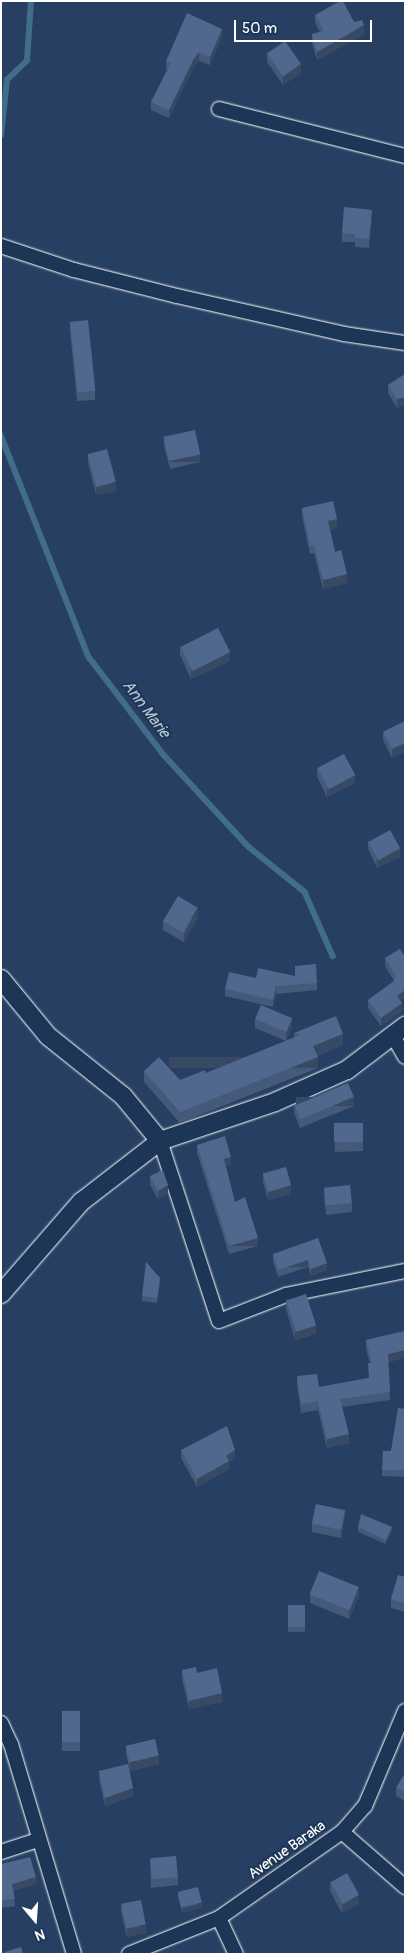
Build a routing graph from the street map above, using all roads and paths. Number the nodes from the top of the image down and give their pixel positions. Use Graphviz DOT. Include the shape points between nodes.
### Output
graph roads {
  1 [pos="219,109"];
  2 [pos="405,156"];
  3 [pos="1,246"];
  4 [pos="405,343"];
  5 [pos="1,979"];
  6 [pos="399,1031"];
  7 [pos="405,1057"];
  8 [pos="160,1141"];
  9 [pos="405,1271"];
  10 [pos="1,1294"];
  11 [pos="405,1711"];
  12 [pos="1,1722"];
  13 [pos="342,1832"];
  14 [pos="38,1840"];
  15 [pos="1,1852"];
  16 [pos="405,1887"];
  17 [pos="219,1918"];
  18 [pos="74,1954"];
  19 [pos="129,1954"];
  20 [pos="236,1954"];
  1 -- 2 [label="street"];
  3 -- 4 [label="street" via="74,270 177,296 344,334"];
  5 -- 8 [label="street" via="48,1036 123,1096"];
  6 -- 7 [label="street"];
  6 -- 8 [label="street" via="347,1070 275,1102"];
  8 -- 9 [label="street" via="218,1320 286,1295"];
  8 -- 10 [label="street" via="81,1202"];
  11 -- 13 [label="street, Avenue Baraka" via="365,1806"];
  12 -- 14 [label="street" via="11,1744"];
  13 -- 16 [label="street"];
  13 -- 17 [label="street, Avenue Baraka"];
  14 -- 15 [label="street"];
  14 -- 18 [label="street"];
  17 -- 19 [label="street, Avenue Baraka"];
  17 -- 20 [label="street"];
}
